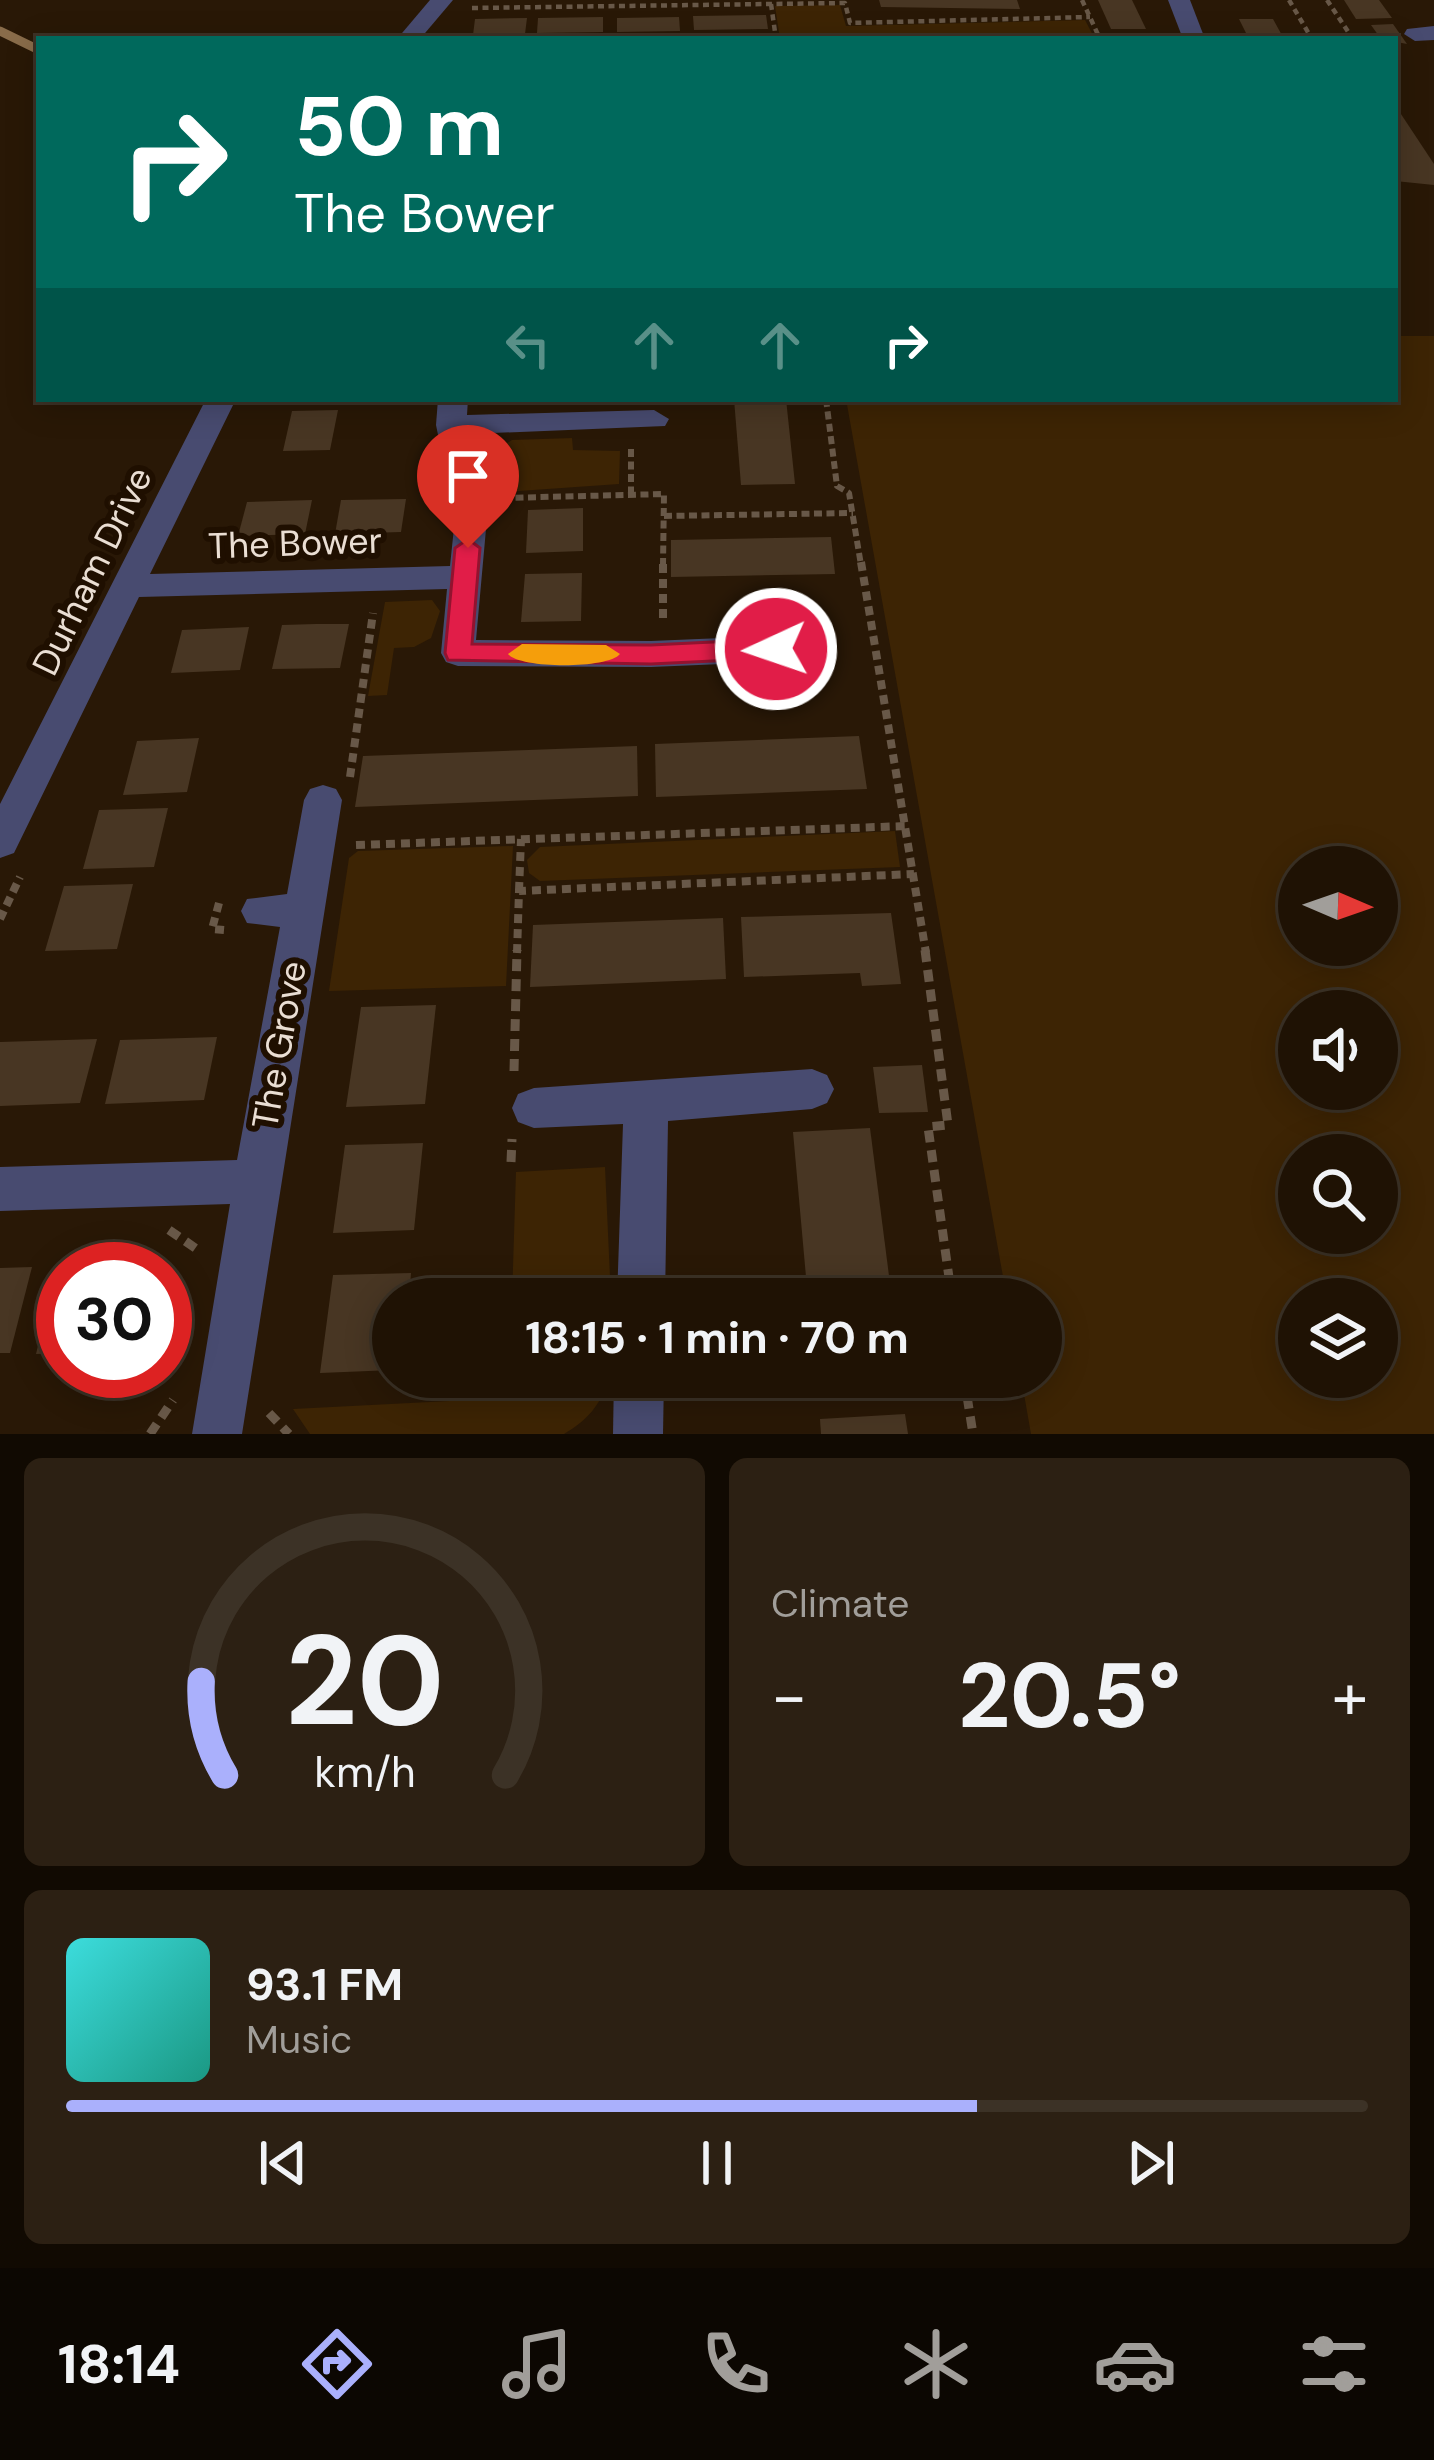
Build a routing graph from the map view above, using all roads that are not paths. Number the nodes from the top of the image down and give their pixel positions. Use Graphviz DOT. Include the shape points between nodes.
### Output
graph roads {
  1 [pos="442,0"];
  2 [pos="1179,0"];
  3 [pos="411,36"];
  4 [pos="1193,36"];
  5 [pos="220,402"];
  6 [pos="452,412"];
  7 [pos="654,419"];
  8 [pos="464,577"];
  9 [pos="128,586"];
  10 [pos="818,646"];
  11 [pos="333,788"];
  12 [pos="0,842"];
  13 [pos="812,1090"];
  14 [pos="646,1103"];
  15 [pos="520,1107"];
  16 [pos="256,1181"];
  17 [pos="0,1189"];
  18 [pos="642,1278"];
  19 [pos="639,1398"];
  20 [pos="217,1434"];
  21 [pos="638,1434"];
  1 -- 3 [label="street"];
  2 -- 4 [label="street"];
  5 -- 9 [label="street, Durham Drive"];
  6 -- 7 [label="street"];
  6 -- 8 [label="street" via="471,518"];
  8 -- 9 [label="street, The Bower"];
  8 -- 10 [label="street" via="458,653"];
  9 -- 12 [label="street, Durham Drive"];
  11 -- 16 [label="street, The Grove" via="265,918"];
  13 -- 14 [label="street"];
  14 -- 15 [label="street"];
  14 -- 18 [label="street"];
  16 -- 17 [label="street, The Grove"];
  16 -- 20 [label="street, The Grove"];
  19 -- 21 [label="street"];
}
